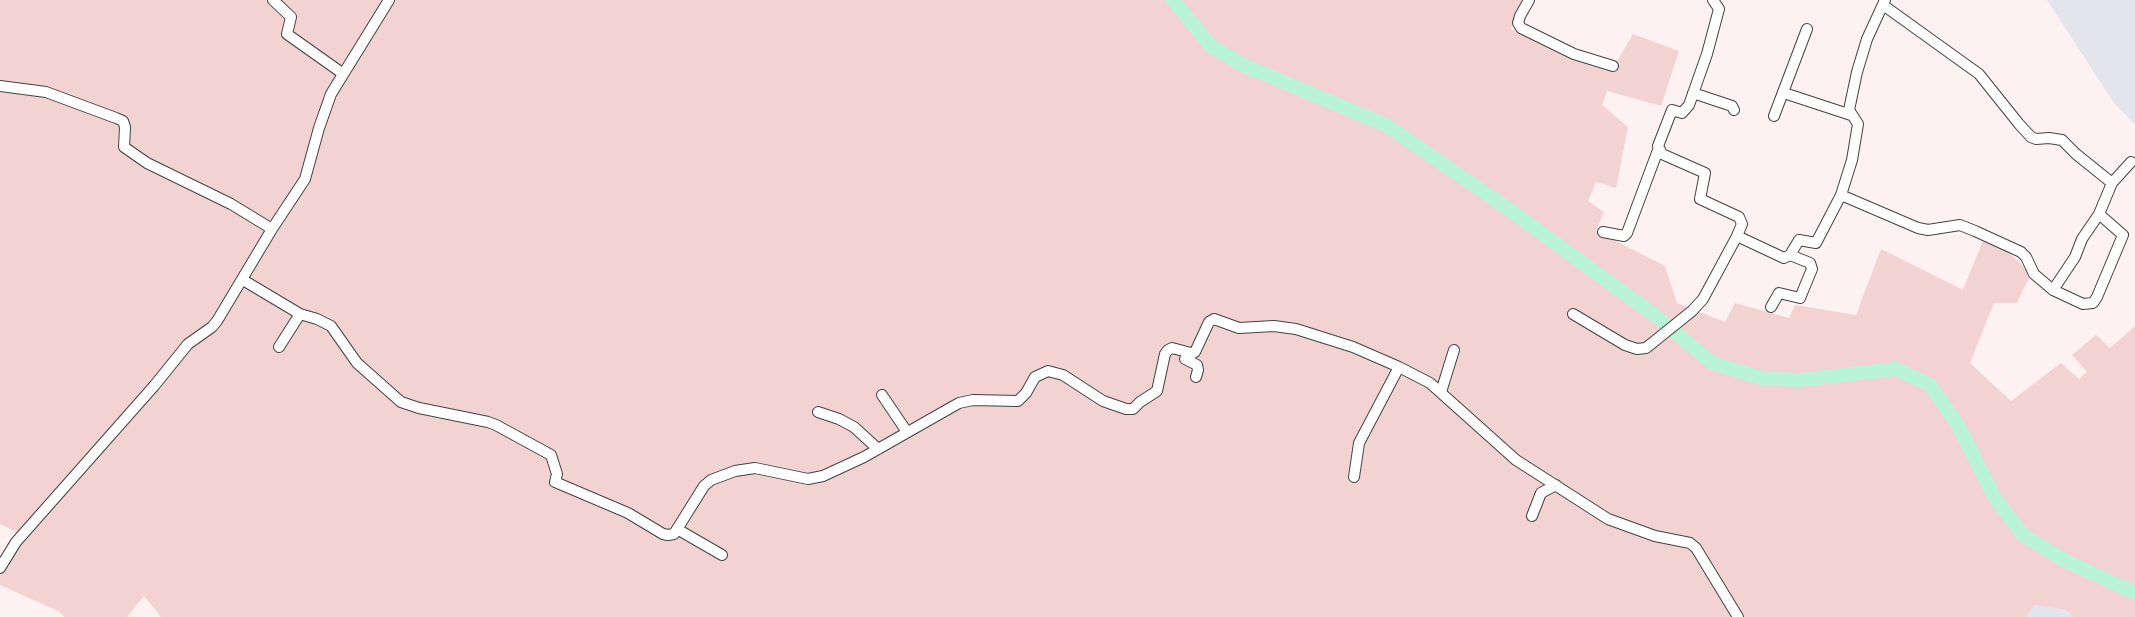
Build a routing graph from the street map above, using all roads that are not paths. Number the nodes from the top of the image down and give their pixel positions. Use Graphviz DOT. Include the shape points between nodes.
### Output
graph roads {
  1 [pos="273,0"];
  2 [pos="389,0"];
  3 [pos="1529,0"];
  4 [pos="1714,0"];
  5 [pos="1884,3"];
  6 [pos="1807,30"];
  7 [pos="1613,66"];
  8 [pos="342,73"];
  9 [pos="0,86"];
  10 [pos="1693,93"];
  11 [pos="1784,93"];
  12 [pos="1734,110"];
  13 [pos="1851,115"];
  14 [pos="1774,116"];
  15 [pos="1658,150"];
  16 [pos="2131,162"];
  17 [pos="2112,183"];
  18 [pos="1841,196"];
  19 [pos="2099,214"];
  20 [pos="272,229"];
  21 [pos="1603,232"];
  22 [pos="1737,236"];
  23 [pos="1790,255"];
  24 [pos="243,280"];
  25 [pos="2053,290"];
  26 [pos="1771,307"];
  27 [pos="300,314"];
  28 [pos="1573,314"];
  29 [pos="279,347"];
  30 [pos="1454,350"];
  31 [pos="1193,353"];
  32 [pos="1399,367"];
  33 [pos="1196,378"];
  34 [pos="1441,392"];
  35 [pos="882,395"];
  36 [pos="818,412"];
  37 [pos="908,432"];
  38 [pos="878,449"];
  39 [pos="1354,477"];
  40 [pos="1556,485"];
  41 [pos="1532,516"];
  42 [pos="677,529"];
  43 [pos="722,555"];
  44 [pos="0,568"];
  45 [pos="1738,617"];
  1 -- 8 [label="street" via="291,18 287,34"];
  2 -- 8 [label="street"];
  3 -- 7 [label="street" via="1518,22 1521,28 1574,54"];
  4 -- 10 [label="street" via="1719,9"];
  5 -- 13 [label="street" via="1867,39 1857,72 1849,110"];
  5 -- 17 [label="street" via="1979,74 2031,137 2062,140"];
  6 -- 11 [label="street"];
  8 -- 20 [label="street" via="324,109 305,179"];
  9 -- 20 [label="street" via="46,92 116,118 125,126 124,147 147,163 231,204"];
  10 -- 12 [label="street" via="1732,106"];
  10 -- 15 [label="street" via="1686,110 1682,113 1672,110"];
  11 -- 13 [label="street"];
  11 -- 14 [label="street"];
  13 -- 18 [label="street" via="1858,127"];
  15 -- 21 [label="street" via="1627,233 1624,236"];
  15 -- 22 [label="street" via="1705,173 1700,199 1739,217 1742,224"];
  16 -- 17 [label="street"];
  17 -- 19 [label="street"];
  18 -- 23 [label="street" via="1816,243 1799,240"];
  18 -- 25 [label="street" via="1918,228 1928,230 1960,225 1975,231 2021,252 2034,274"];
  19 -- 25 [label="street"];
  19 -- 25 [label="street" via="2123,235 2097,297 2093,303 2079,304"];
  20 -- 24 [label="street"];
  22 -- 23 [label="street" via="1784,258"];
  22 -- 28 [label="street" via="1703,299 1646,348 1625,345"];
  23 -- 26 [label="street" via="1810,263 1812,269 1800,298 1779,293"];
  24 -- 27 [label="street"];
  24 -- 44 [label="street" via="212,327 188,344 16,542"];
  27 -- 29 [label="street"];
  27 -- 42 [label="street" via="331,326 357,363 401,402 496,425 551,455 557,474 554,482 628,513 662,534 674,534"];
  30 -- 34 [label="street"];
  31 -- 32 [label="street" via="1209,322 1214,319 1239,328 1274,326 1296,329"];
  31 -- 33 [label="street" via="1185,359 1197,365"];
  31 -- 37 [label="street" via="1168,350 1157,391 1133,409 1103,401 1063,375 1048,371 1035,377 1018,401 966,400"];
  32 -- 34 [label="street"];
  32 -- 39 [label="street" via="1359,443"];
  34 -- 40 [label="street" via="1516,460"];
  35 -- 37 [label="street"];
  36 -- 38 [label="street" via="854,427"];
  37 -- 38 [label="street"];
  38 -- 42 [label="street" via="816,478 755,468 722,475 704,486"];
  40 -- 41 [label="street" via="1541,493"];
  40 -- 45 [label="street" via="1608,519 1696,548"];
  42 -- 43 [label="street"];
}
